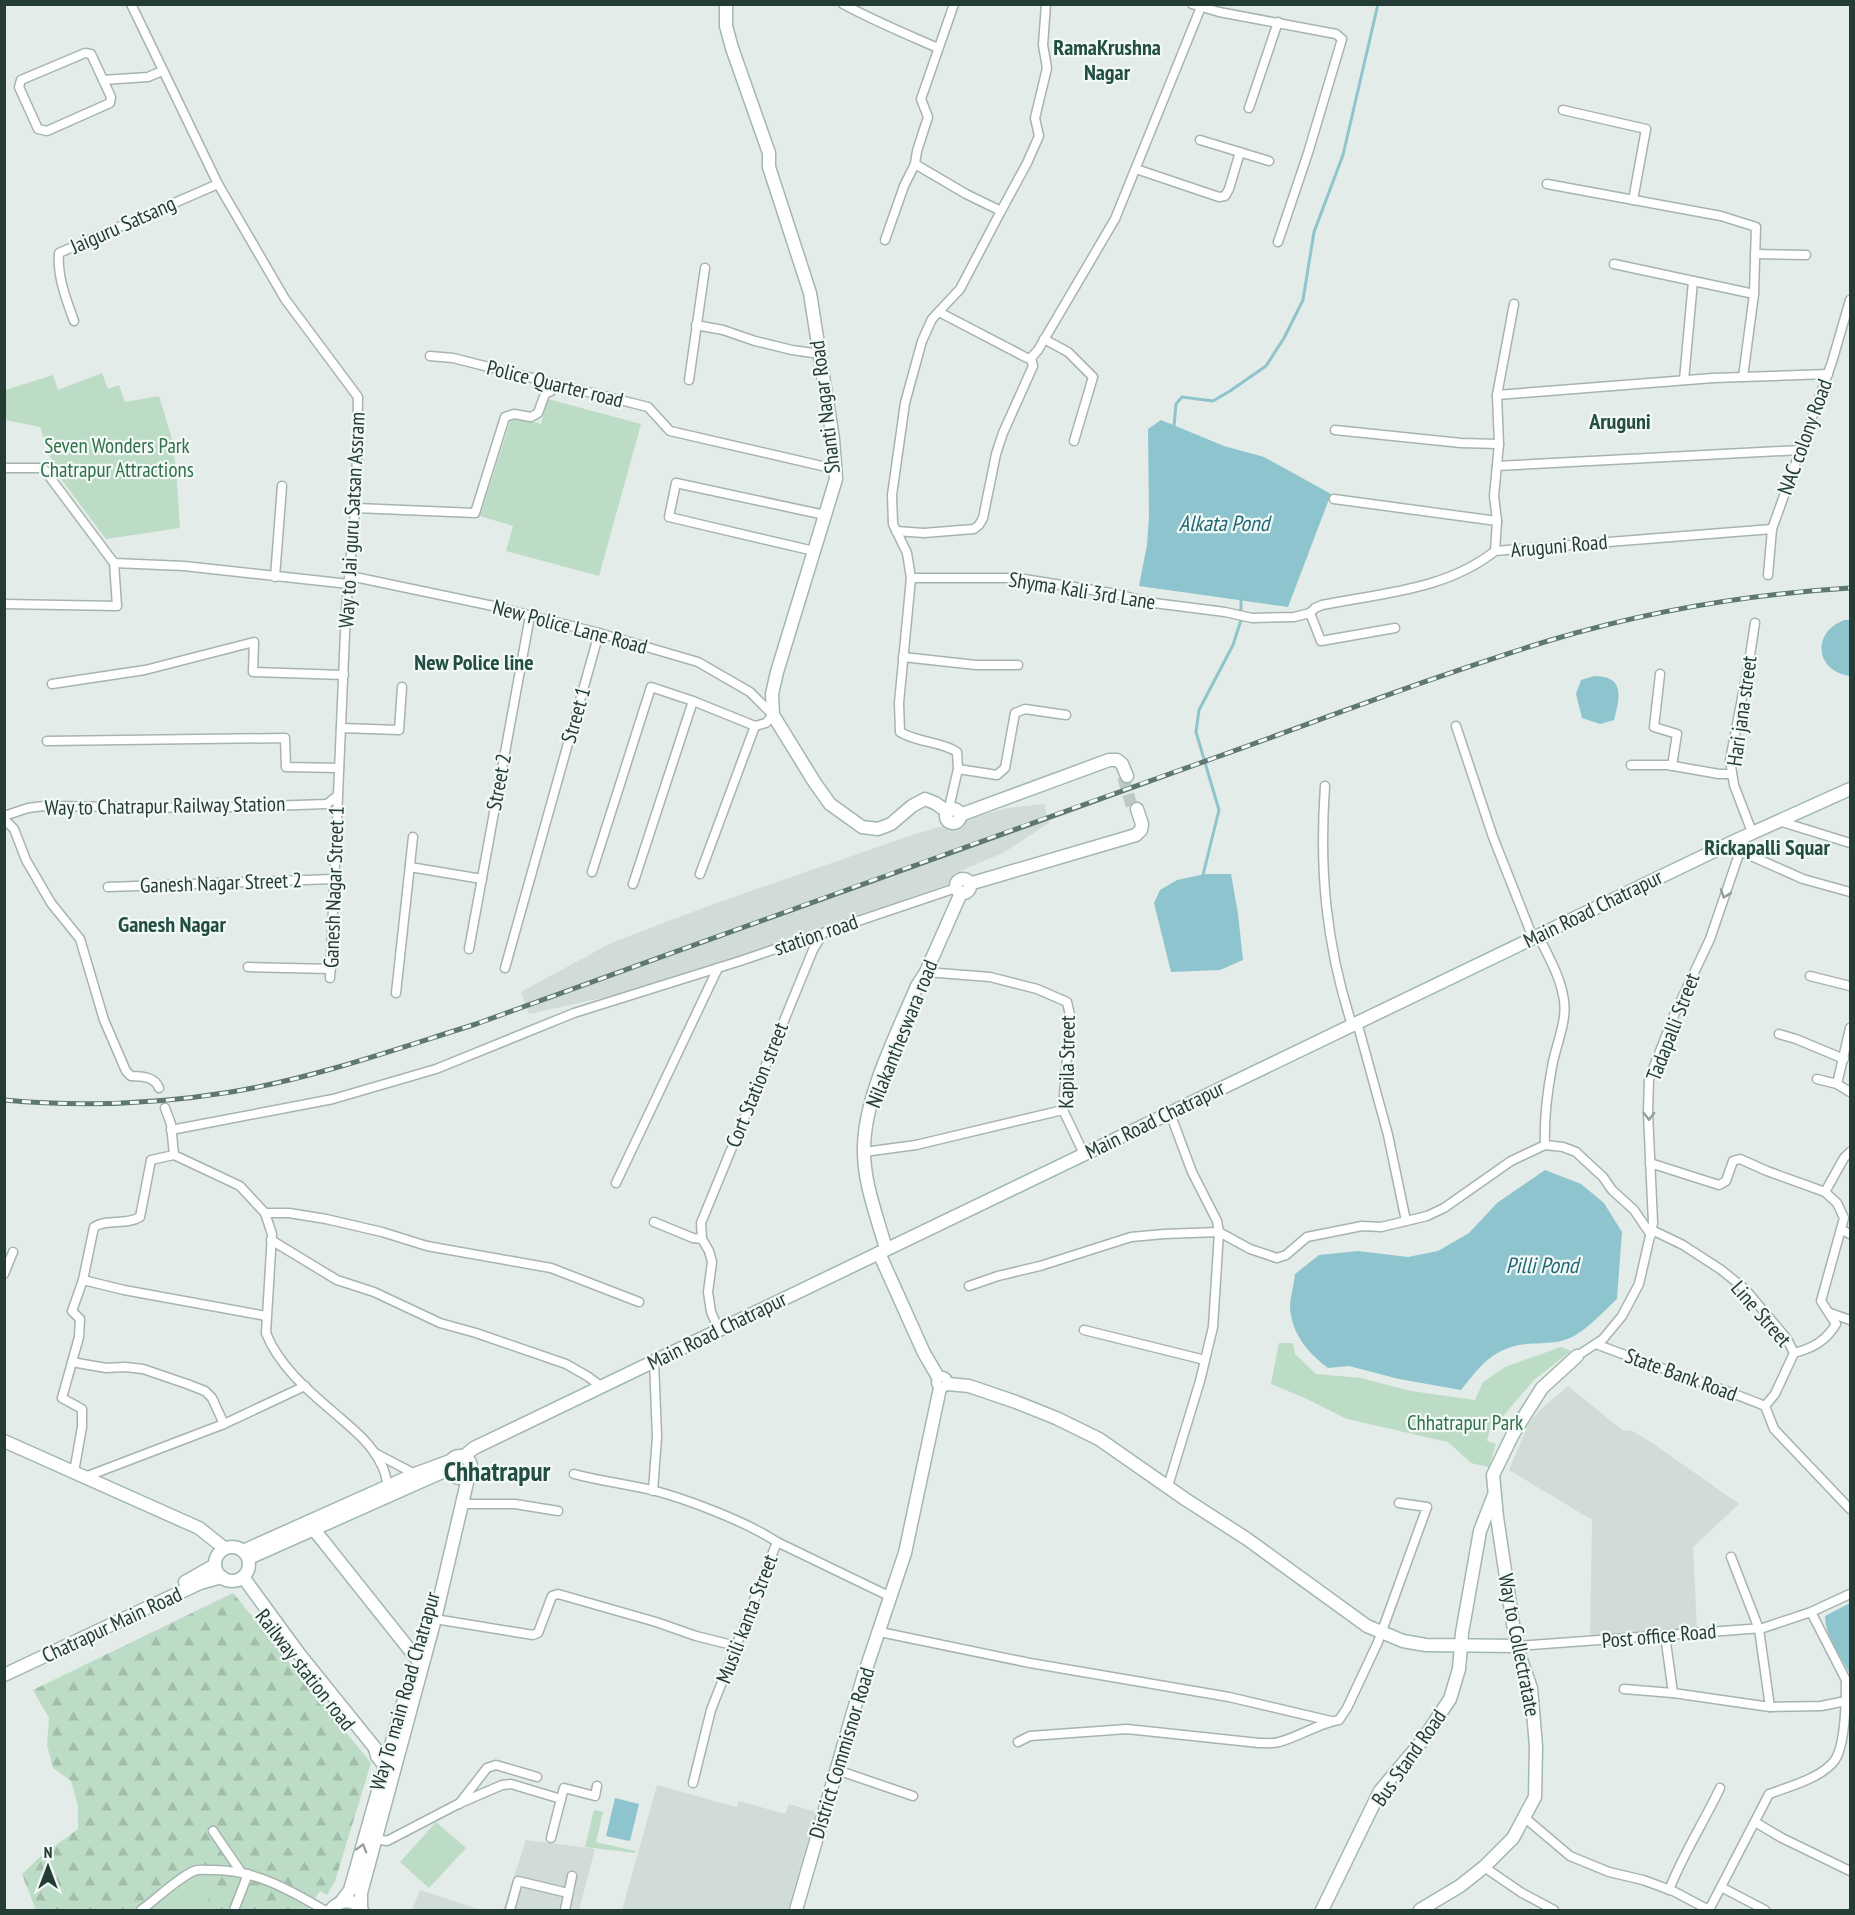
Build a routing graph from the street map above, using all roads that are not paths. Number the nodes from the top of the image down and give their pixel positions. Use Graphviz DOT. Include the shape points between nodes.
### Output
graph roads {
  1 [pos="131,4"];
  2 [pos="843,4"];
  3 [pos="954,4"];
  4 [pos="1046,4"];
  5 [pos="725,5"];
  6 [pos="1196,6"];
  7 [pos="1278,22"];
  8 [pos="938,48"];
  9 [pos="162,71"];
  10 [pos="104,80"];
  11 [pos="1249,108"];
  12 [pos="1563,110"];
  13 [pos="1200,140"];
  14 [pos="1240,152"];
  15 [pos="1269,161"];
  16 [pos="915,164"];
  17 [pos="1137,169"];
  18 [pos="218,184"];
  19 [pos="1547,184"];
  20 [pos="1633,200"];
  21 [pos="1001,211"];
  22 [pos="885,240"];
  23 [pos="1278,242"];
  24 [pos="1755,254"];
  25 [pos="1806,255"];
  26 [pos="1614,264"];
  27 [pos="705,268"];
  28 [pos="1693,281"];
  29 [pos="1754,294"];
  30 [pos="1851,300"];
  31 [pos="1514,304"];
  32 [pos="939,312"];
  33 [pos="74,321"];
  34 [pos="696,325"];
  35 [pos="1044,339"];
  36 [pos="820,354"];
  37 [pos="430,356"];
  38 [pos="1031,358"];
  39 [pos="1828,374"];
  40 [pos="1743,377"];
  41 [pos="688,380"];
  42 [pos="1684,380"];
  43 [pos="551,391"];
  44 [pos="1497,395"];
  45 [pos="1335,430"];
  46 [pos="1074,441"];
  47 [pos="1499,444"];
  48 [pos="1800,450"];
  49 [pos="1497,466"];
  50 [pos="4,468"];
  51 [pos="835,470"];
  52 [pos="282,486"];
  53 [pos="1334,498"];
  54 [pos="356,508"];
  55 [pos="825,515"];
  56 [pos="1497,521"];
  57 [pos="1772,529"];
  58 [pos="896,531"];
  59 [pos="814,551"];
  60 [pos="1496,551"];
  61 [pos="114,563"];
  62 [pos="1768,575"];
  63 [pos="275,577"];
  64 [pos="911,578"];
  65 [pos="349,580"];
  66 [pos="4,604"];
  67 [pos="1310,613"];
  68 [pos="530,616"];
  69 [pos="1252,618"];
  70 [pos="1755,623"];
  71 [pos="1395,628"];
  72 [pos="599,633"];
  73 [pos="903,657"];
  74 [pos="1018,665"];
  75 [pos="1660,674"];
  76 [pos="344,675"];
  77 [pos="52,684"];
  78 [pos="402,687"];
  79 [pos="693,701"];
  80 [pos="773,715"];
  81 [pos="1066,715"];
  82 [pos="755,726"];
  83 [pos="1456,726"];
  84 [pos="341,728"];
  85 [pos="47,741"];
  86 [pos="1631,765"];
  87 [pos="1672,765"];
  88 [pos="339,768"];
  89 [pos="958,769"];
  90 [pos="1732,774"];
  91 [pos="1125,777"];
  92 [pos="1325,786"];
  93 [pos="1851,789"];
  94 [pos="338,795"];
  95 [pos="1135,809"];
  96 [pos="956,815"];
  97 [pos="4,817"];
  98 [pos="1779,821"];
  99 [pos="1752,832"];
  100 [pos="413,837"];
  101 [pos="1851,843"];
  102 [pos="1739,845"];
  103 [pos="410,867"];
  104 [pos="592,872"];
  105 [pos="700,874"];
  106 [pos="334,879"];
  107 [pos="482,879"];
  108 [pos="633,884"];
  109 [pos="963,886"];
  110 [pos="108,887"];
  111 [pos="1851,892"];
  112 [pos="823,933"];
  113 [pos="1536,937"];
  114 [pos="469,949"];
  115 [pos="248,968"];
  116 [pos="505,968"];
  117 [pos="718,968"];
  118 [pos="331,969"];
  119 [pos="926,972"];
  120 [pos="1810,976"];
  121 [pos="330,978"];
  122 [pos="1851,986"];
  123 [pos="396,993"];
  124 [pos="1355,1024"];
  125 [pos="1851,1028"];
  126 [pos="1779,1034"];
  127 [pos="1844,1059"];
  128 [pos="1817,1079"];
  129 [pos="1837,1084"];
  130 [pos="159,1088"];
  131 [pos="1851,1092"];
  132 [pos="165,1108"];
  133 [pos="1063,1110"];
  134 [pos="1170,1113"];
  135 [pos="171,1130"];
  136 [pos="1545,1145"];
  137 [pos="864,1152"];
  138 [pos="1851,1152"];
  139 [pos="1084,1154"];
  140 [pos="174,1155"];
  141 [pos="1650,1163"];
  142 [pos="616,1183"];
  143 [pos="1825,1192"];
  144 [pos="265,1213"];
  145 [pos="1406,1221"];
  146 [pos="654,1222"];
  147 [pos="1652,1230"];
  148 [pos="1219,1232"];
  149 [pos="1846,1232"];
  150 [pos="702,1239"];
  151 [pos="271,1240"];
  152 [pos="883,1251"];
  153 [pos="13,1252"];
  154 [pos="4,1274"];
  155 [pos="83,1280"];
  156 [pos="969,1286"];
  157 [pos="639,1302"];
  158 [pos="1830,1314"];
  159 [pos="266,1316"];
  160 [pos="1851,1320"];
  161 [pos="719,1330"];
  162 [pos="1084,1330"];
  163 [pos="1596,1344"];
  164 [pos="1794,1353"];
  165 [pos="1577,1356"];
  166 [pos="1205,1360"];
  167 [pos="72,1362"];
  168 [pos="654,1362"];
  169 [pos="942,1383"];
  170 [pos="305,1386"];
  171 [pos="602,1387"];
  172 [pos="1765,1406"];
  173 [pos="224,1424"];
  174 [pos="4,1441"];
  175 [pos="375,1453"];
  176 [pos="455,1462"];
  177 [pos="415,1474"];
  178 [pos="574,1474"];
  179 [pos="80,1475"];
  180 [pos="465,1476"];
  181 [pos="388,1486"];
  182 [pos="1168,1486"];
  183 [pos="653,1491"];
  184 [pos="1495,1493"];
  185 [pos="1399,1503"];
  186 [pos="462,1504"];
  187 [pos="1851,1509"];
  188 [pos="558,1511"];
  189 [pos="310,1525"];
  190 [pos="777,1542"];
  191 [pos="224,1548"];
  192 [pos="246,1554"];
  193 [pos="1731,1557"];
  194 [pos="215,1565"];
  195 [pos="222,1577"];
  196 [pos="239,1579"];
  197 [pos="1851,1594"];
  198 [pos="891,1597"];
  199 [pos="1810,1612"];
  200 [pos="435,1619"];
  201 [pos="1759,1629"];
  202 [pos="880,1632"];
  203 [pos="1381,1632"];
  204 [pos="1665,1635"];
  205 [pos="1462,1644"];
  206 [pos="736,1646"];
  207 [pos="1518,1646"];
  208 [pos="418,1661"];
  209 [pos="4,1666"];
  210 [pos="4,1675"];
  211 [pos="1848,1685"];
  212 [pos="1624,1689"];
  213 [pos="1673,1693"];
  214 [pos="1846,1701"];
  215 [pos="1770,1707"];
  216 [pos="1330,1721"];
  217 [pos="1018,1742"];
  218 [pos="385,1765"];
  219 [pos="837,1770"];
  220 [pos="537,1777"];
  221 [pos="693,1783"];
  222 [pos="597,1786"];
  223 [pos="1720,1788"];
  224 [pos="913,1796"];
  225 [pos="561,1799"];
  226 [pos="458,1804"];
  227 [pos="1524,1817"];
  228 [pos="1755,1822"];
  229 [pos="213,1831"];
  230 [pos="551,1838"];
  231 [pos="376,1839"];
  232 [pos="1484,1867"];
  233 [pos="1851,1871"];
  234 [pos="245,1873"];
  235 [pos="573,1876"];
  236 [pos="1721,1887"];
  237 [pos="1669,1890"];
  238 [pos="568,1893"];
  239 [pos="336,1906"];
  240 [pos="362,1910"];
  241 [pos="1709,1910"];
  242 [pos="141,1911"];
  243 [pos="234,1911"];
  244 [pos="324,1911"];
  245 [pos="510,1911"];
  246 [pos="565,1911"];
  247 [pos="796,1911"];
  248 [pos="1322,1911"];
  249 [pos="1420,1911"];
  250 [pos="1554,1911"];
  251 [pos="1764,1911"];
  1 -- 9 [label="street, Way to Jai guru Satsan Assram"];
  2 -- 8 [label="street" via="883,26"];
  3 -- 8 [label="street"];
  4 -- 21 [label="street" via="1042,45 1047,68 1035,118 1039,136"];
  5 -- 36 [label="street, Shanti Nagar Road" via="732,48 804,270"];
  6 -- 7 [label="street"];
  6 -- 17 [label="street"];
  7 -- 11 [label="street"];
  7 -- 23 [label="street" via="1336,34 1342,39"];
  8 -- 16 [label="street" via="921,99 928,117"];
  9 -- 10 [label="street" via="148,77"];
  9 -- 18 [label="street, Way to Jai guru Satsan Assram"];
  10 -- 10 [label="street" via="91,54 85,53 21,80 19,87 38,129 46,131 110,104"];
  12 -- 20 [label="street" via="1646,129"];
  13 -- 14 [label="street"];
  14 -- 15 [label="street"];
  14 -- 17 [label="street" via="1229,189 1219,197"];
  16 -- 21 [label="street"];
  16 -- 22 [label="street"];
  17 -- 35 [label="street" via="1115,219"];
  18 -- 33 [label="street, Jaiguru Satsang" via="59,253 62,286"];
  18 -- 54 [label="street, Way to Jai guru Satsan Assram" via="285,299 358,397"];
  19 -- 20 [label="street"];
  20 -- 24 [label="street" via="1721,216 1756,227"];
  21 -- 32 [label="street" via="960,289"];
  24 -- 25 [label="street"];
  24 -- 29 [label="street"];
  26 -- 28 [label="street"];
  27 -- 34 [label="street"];
  28 -- 29 [label="street"];
  28 -- 42 [label="street"];
  29 -- 40 [label="street"];
  30 -- 39 [label="street, NAC colony Road"];
  31 -- 44 [label="street"];
  32 -- 38 [label="street"];
  32 -- 58 [label="street" via="922,341 905,402 892,495"];
  34 -- 36 [label="street"];
  34 -- 41 [label="street"];
  35 -- 38 [label="street"];
  35 -- 46 [label="street" via="1068,352 1093,377"];
  36 -- 51 [label="street, Shanti Nagar Road"];
  37 -- 51 [label="street, Police Quarter road" via="453,358 648,407 670,431"];
  38 -- 58 [label="street" via="1033,366 996,454 979,525 974,529 924,533"];
  39 -- 40 [label="street"];
  39 -- 48 [label="street, NAC colony Road"];
  40 -- 42 [label="street"];
  42 -- 44 [label="street"];
  43 -- 54 [label="street" via="544,394 538,413 531,417 505,417 475,513"];
  44 -- 47 [label="street"];
  45 -- 47 [label="street"];
  47 -- 49 [label="street"];
  48 -- 49 [label="street"];
  48 -- 57 [label="street, NAC colony Road"];
  49 -- 56 [label="street"];
  50 -- 61 [label="street" via="43,468"];
  51 -- 55 [label="street, Shanti Nagar Road"];
  52 -- 63 [label="street"];
  53 -- 56 [label="street"];
  54 -- 65 [label="street, Way to Jai guru Satsan Assram"];
  55 -- 59 [label="street, Shanti Nagar Road"];
  55 -- 59 [label="street" via="676,483 669,517"];
  56 -- 60 [label="street"];
  57 -- 60 [label="street, Aruguni Road"];
  57 -- 62 [label="street, NAC colony Road"];
  58 -- 64 [label="street" via="907,553"];
  59 -- 80 [label="street, Shanti Nagar Road" via="777,672"];
  60 -- 67 [label="street, Aruguni Road" via="1463,572 1433,584 1322,605"];
  61 -- 63 [label="street, New Police Lane Road"];
  61 -- 66 [label="street" via="117,606"];
  63 -- 65 [label="street, New Police Lane Road"];
  64 -- 69 [label="street, Shyma Kali 3rd Lane" via="1018,578"];
  64 -- 73 [label="street"];
  65 -- 68 [label="street, New Police Lane Road" via="418,589"];
  65 -- 76 [label="street, Way to Jai guru Satsan Assram"];
  67 -- 69 [label="street, Aruguni Road"];
  67 -- 71 [label="street" via="1321,641"];
  68 -- 72 [label="street, New Police Lane Road"];
  68 -- 107 [label="street, Street 2"];
  70 -- 90 [label="street, Hari jana street" via="1730,760"];
  72 -- 80 [label="street, New Police Lane Road" via="698,662 750,692"];
  72 -- 116 [label="street, Street 1"];
  73 -- 74 [label="street"];
  73 -- 89 [label="street" via="900,732 951,748 957,752"];
  75 -- 87 [label="street" via="1654,728 1677,735"];
  76 -- 77 [label="street" via="253,672 254,642 145,670"];
  76 -- 84 [label="street, Way to Jai guru Satsan Assram"];
  78 -- 84 [label="street" via="399,730"];
  79 -- 82 [label="street"];
  79 -- 104 [label="street" via="651,687"];
  79 -- 108 [label="street"];
  80 -- 82 [label="street" via="766,723"];
  80 -- 96 [label="street" via="830,804 862,827 878,829 891,824 925,800"];
  81 -- 89 [label="street" via="1025,709 1015,713 1005,768 997,775"];
  82 -- 105 [label="street"];
  83 -- 113 [label="street" via="1493,837"];
  84 -- 88 [label="street, Way to Jai guru Satsan Assram"];
  85 -- 88 [label="street" via="285,738 286,767"];
  86 -- 87 [label="street"];
  87 -- 90 [label="street"];
  88 -- 94 [label="street, Way to Jai guru Satsan Assram"];
  89 -- 96 [label="street"];
  90 -- 99 [label="street, Hari jana street"];
  91 -- 96 [label="street" via="1122,764 1109,760"];
  92 -- 124 [label="street" via="1322,822 1329,938 1339,986"];
  93 -- 98 [label="street, Main Road Chatrapur"];
  94 -- 97 [label="street, Way to Chatrapur Railway Station" via="327,804 44,807"];
  94 -- 106 [label="street, Ganesh Nagar Street 1"];
  95 -- 109 [label="street" via="1135,831 974,876"];
  97 -- 130 [label="street" via="14,829 26,860 51,903 80,939 104,1020 126,1071 131,1076 145,1076"];
  98 -- 99 [label="street, Main Road Chatrapur"];
  98 -- 101 [label="street"];
  99 -- 102 [label="street, Main Road Chatrapur"];
  100 -- 103 [label="street"];
  102 -- 111 [label="street" via="1803,879"];
  102 -- 113 [label="street, Main Road Chatrapur"];
  102 -- 141 [label="street, Tadapalli Street, one-way" via="1710,939 1649,1079"];
  103 -- 107 [label="street"];
  103 -- 123 [label="street"];
  106 -- 110 [label="street, Ganesh Nagar Street 2"];
  106 -- 118 [label="street, Ganesh Nagar Street 1"];
  107 -- 114 [label="street, Street 2"];
  109 -- 112 [label="street, station road"];
  109 -- 119 [label="street, Nilakantheswara road"];
  112 -- 117 [label="street, station road"];
  112 -- 150 [label="street, Cort Station street" via="701,1223"];
  113 -- 124 [label="street, Main Road Chatrapur"];
  113 -- 136 [label="street" via="1563,995 1565,1010 1545,1112"];
  115 -- 118 [label="street"];
  117 -- 135 [label="street, station road" via="574,1013 424,1072 333,1099"];
  117 -- 142 [label="street"];
  118 -- 121 [label="street, Ganesh Nagar Street 1"];
  119 -- 133 [label="street, Kapila Street" via="990,978 1037,989 1067,1002 1070,1015"];
  119 -- 137 [label="street, Nilakantheswara road" via="872,1096"];
  120 -- 122 [label="street"];
  124 -- 134 [label="street, Main Road Chatrapur"];
  124 -- 145 [label="street" via="1388,1135"];
  125 -- 127 [label="street"];
  126 -- 127 [label="street"];
  127 -- 129 [label="street"];
  128 -- 129 [label="street"];
  129 -- 131 [label="street"];
  132 -- 135 [label="street"];
  133 -- 137 [label="street" via="916,1146"];
  133 -- 139 [label="street, Kapila Street"];
  134 -- 139 [label="street, Main Road Chatrapur"];
  134 -- 148 [label="street"];
  135 -- 140 [label="street"];
  136 -- 145 [label="street" via="1511,1161 1444,1208"];
  136 -- 147 [label="street" via="1576,1152"];
  137 -- 152 [label="street, Nilakantheswara road"];
  138 -- 143 [label="street"];
  139 -- 152 [label="street, Main Road Chatrapur"];
  140 -- 144 [label="street" via="240,1186"];
  140 -- 155 [label="street" via="151,1160 140,1217 134,1221 102,1222 94,1227"];
  141 -- 143 [label="street" via="1719,1185 1726,1181 1733,1161 1740,1159"];
  141 -- 147 [label="street, Tadapalli Street"];
  143 -- 149 [label="street" via="1837,1203"];
  144 -- 151 [label="street"];
  144 -- 157 [label="street" via="326,1219 428,1246 551,1268"];
  145 -- 148 [label="street" via="1307,1237 1277,1258"];
  146 -- 150 [label="street"];
  147 -- 163 [label="street, State Bank Road" via="1639,1284 1623,1316"];
  147 -- 164 [label="street, Line Street" via="1683,1245 1745,1289"];
  148 -- 156 [label="street" via="1131,1237"];
  148 -- 166 [label="street" via="1213,1327"];
  149 -- 158 [label="street" via="1827,1274 1821,1301"];
  150 -- 161 [label="street" via="712,1262 708,1292"];
  151 -- 159 [label="street"];
  151 -- 171 [label="street" via="337,1280 374,1292 440,1323 566,1364"];
  152 -- 161 [label="street, Main Road Chatrapur"];
  152 -- 169 [label="street, Nilakantheswara road" via="924,1353"];
  153 -- 154 [label="street"];
  155 -- 159 [label="street"];
  155 -- 167 [label="street" via="72,1311 80,1319"];
  158 -- 160 [label="street"];
  158 -- 164 [label="street" via="1836,1324 1828,1336"];
  159 -- 170 [label="street" via="271,1347"];
  161 -- 168 [label="street, Main Road Chatrapur"];
  162 -- 166 [label="street"];
  163 -- 165 [label="street, State Bank Road"];
  163 -- 172 [label="street, State Bank Road"];
  164 -- 172 [label="street, Line Street" via="1775,1394"];
  165 -- 184 [label="street, Way to Collectratate" via="1542,1388 1513,1434 1493,1475"];
  166 -- 182 [label="street"];
  167 -- 173 [label="street" via="143,1369 196,1387 212,1398"];
  167 -- 179 [label="street" via="62,1398 82,1410"];
  168 -- 171 [label="street, Main Road Chatrapur"];
  168 -- 183 [label="street" via="657,1437"];
  169 -- 182 [label="street, Post office Road" via="969,1386 1056,1418 1099,1439"];
  169 -- 198 [label="street, District Commisnor Road" via="905,1553"];
  170 -- 173 [label="street"];
  170 -- 175 [label="street"];
  171 -- 176 [label="street, Main Road Chatrapur" via="474,1448"];
  172 -- 187 [label="street" via="1774,1429"];
  173 -- 179 [label="street"];
  174 -- 179 [label="street"];
  175 -- 177 [label="street"];
  175 -- 181 [label="street"];
  176 -- 177 [label="street"];
  176 -- 180 [label="street" via="453,1476"];
  176 -- 180 [label="street" via="470,1464"];
  176 -- 189 [label="street"];
  177 -- 181 [label="street"];
  178 -- 183 [label="street"];
  179 -- 191 [label="street" via="199,1528"];
  180 -- 186 [label="street, Way To main Road Chatrapur"];
  180 -- 208 [label="street, Way To main Road Chatrapur"];
  181 -- 189 [label="street"];
  182 -- 203 [label="street, Post office Road" via="1341,1609"];
  183 -- 190 [label="street" via="706,1509"];
  184 -- 205 [label="street, Bus Stand Road" via="1480,1531"];
  184 -- 207 [label="street, Way to Collectratate"];
  185 -- 203 [label="street" via="1427,1507"];
  186 -- 188 [label="street" via="515,1504"];
  186 -- 200 [label="street, Way To main Road Chatrapur"];
  189 -- 192 [label="street"];
  189 -- 208 [label="street"];
  190 -- 198 [label="street, Musili kanta Street"];
  190 -- 206 [label="street, Musili kanta Street"];
  191 -- 192 [label="street" via="236,1546"];
  191 -- 194 [label="street"];
  192 -- 196 [label="street" via="249,1569"];
  193 -- 201 [label="street"];
  194 -- 195 [label="street"];
  194 -- 209 [label="street, Chatrapur Main Road"];
  195 -- 196 [label="street"];
  195 -- 210 [label="street, Chatrapur Main Road" via="200,1583"];
  196 -- 218 [label="street, Railway station road"];
  197 -- 199 [label="street, Post office Road"];
  198 -- 202 [label="street, District Commisnor Road"];
  199 -- 201 [label="street, Post office Road"];
  199 -- 211 [label="street"];
  200 -- 206 [label="street" via="533,1635 538,1632 552,1596 558,1594"];
  200 -- 208 [label="street, Way To main Road Chatrapur"];
  201 -- 204 [label="street, Post office Road"];
  201 -- 215 [label="street"];
  202 -- 216 [label="street" via="1030,1663 1229,1697"];
  202 -- 219 [label="street, District Commisnor Road"];
  203 -- 205 [label="street, Post office Road" via="1426,1645"];
  203 -- 216 [label="street" via="1347,1708 1339,1720"];
  204 -- 207 [label="street, Post office Road"];
  204 -- 213 [label="street"];
  205 -- 207 [label="street, Post office Road"];
  205 -- 248 [label="street, Bus Stand Road" via="1450,1699 1422,1741 1380,1791"];
  206 -- 221 [label="street, Musili kanta Street" via="711,1710"];
  207 -- 227 [label="street, Way to Collectratate" via="1531,1688 1536,1746 1534,1797"];
  208 -- 218 [label="street, Way To main Road Chatrapur"];
  208 -- 218 [label="street, Way To main Road Chatrapur" via="398,1751"];
  211 -- 214 [label="street"];
  212 -- 213 [label="street"];
  213 -- 215 [label="street"];
  214 -- 215 [label="street" via="1821,1706"];
  214 -- 228 [label="street" via="1835,1760 1812,1779 1769,1794"];
  216 -- 217 [label="street" via="1278,1743 1127,1728 1030,1736"];
  218 -- 231 [label="street"];
  239 -- 218 [label="street, Way To main Road Chatrapur, one-way" via="350,1890"];
  219 -- 224 [label="street"];
  219 -- 247 [label="street, District Commisnor Road"];
  220 -- 226 [label="street" via="496,1765 486,1768"];
  222 -- 225 [label="street" via="595,1796 564,1788"];
  223 -- 237 [label="street"];
  225 -- 226 [label="street" via="511,1784"];
  225 -- 230 [label="street"];
  226 -- 231 [label="street" via="387,1841"];
  227 -- 232 [label="street, Way to Collectratate" via="1513,1838"];
  227 -- 237 [label="street" via="1570,1856"];
  228 -- 233 [label="street"];
  228 -- 236 [label="street"];
  229 -- 234 [label="street"];
  231 -- 240 [label="street" via="361,1893"];
  232 -- 249 [label="street, Way to Collectratate"];
  232 -- 250 [label="street"];
  234 -- 242 [label="street" via="196,1870"];
  234 -- 243 [label="street"];
  234 -- 244 [label="street" via="287,1889"];
  235 -- 238 [label="street"];
  236 -- 241 [label="street"];
  236 -- 251 [label="street"];
  237 -- 241 [label="street"];
  238 -- 245 [label="street" via="518,1881"];
  238 -- 246 [label="street"];
  239 -- 240 [label="street" via="355,1903"];
}
